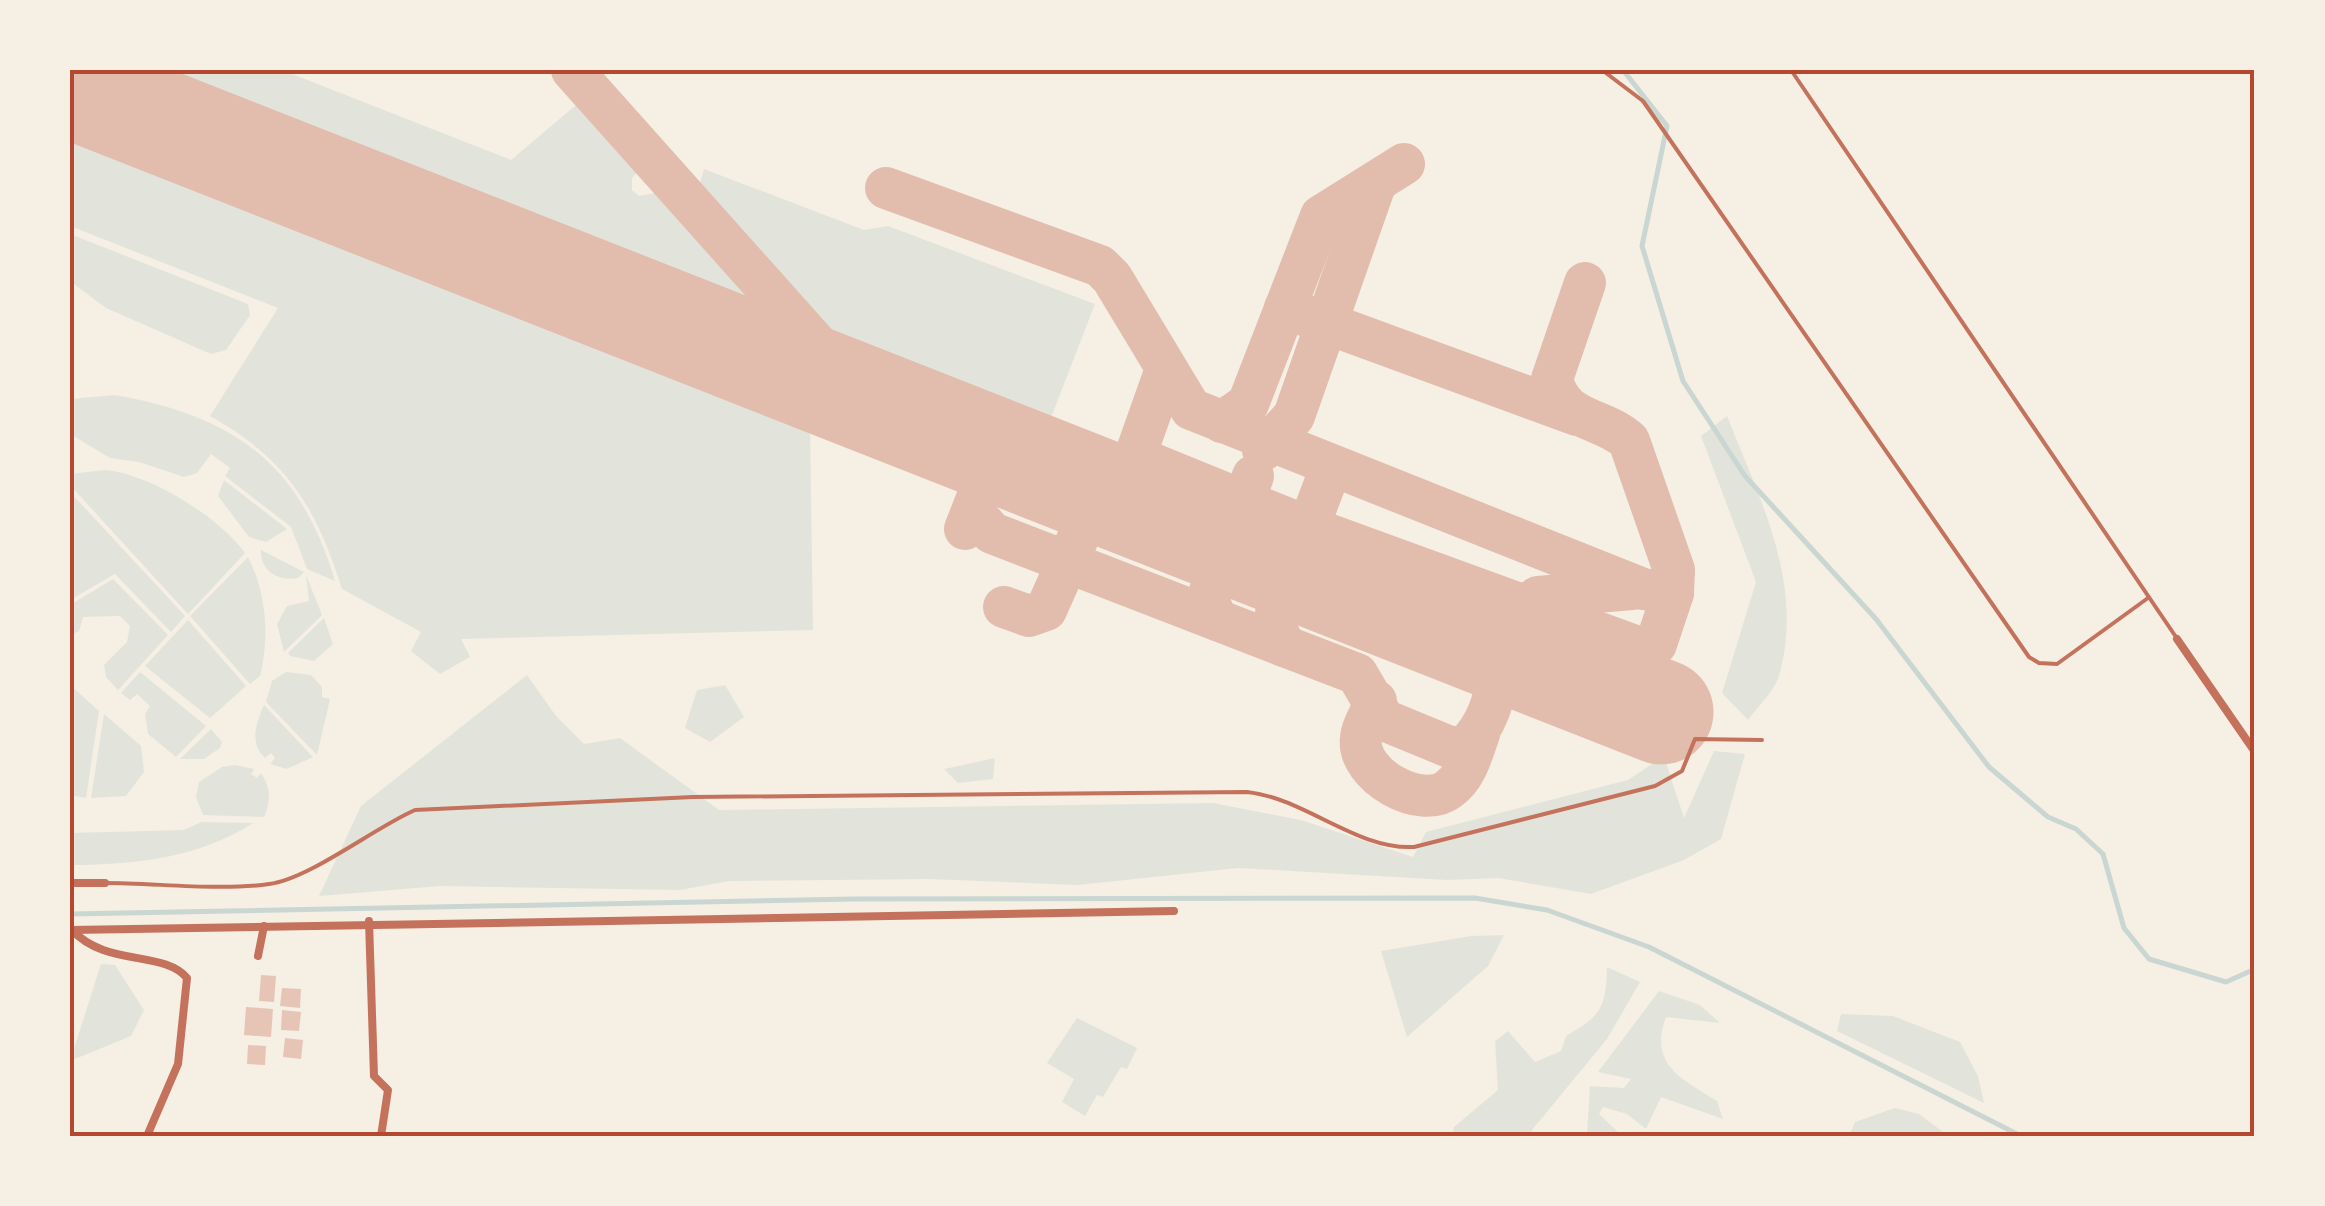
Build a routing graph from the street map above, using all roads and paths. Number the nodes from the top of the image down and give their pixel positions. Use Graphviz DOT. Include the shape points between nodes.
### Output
graph roads {
  1 [pos="1602,70"];
  2 [pos="1791,70"];
  3 [pos="2148,598"];
  4 [pos="2177,639"];
  5 [pos="1762,740"];
  6 [pos="2255,752"];
  7 [pos="105,882"];
  8 [pos="70,883"];
  9 [pos="1174,911"];
  10 [pos="370,921"];
  11 [pos="264,926"];
  12 [pos="71,930"];
  13 [pos="258,956"];
  14 [pos="147,1136"];
  15 [pos="380,1136"];
  1 -- 3 [label="lane" via="1643,101 2029,657 2057,664"];
  2 -- 3 [label="lane"];
  3 -- 4 [label="lane"];
  4 -- 6 [label="street"];
  5 -- 7 [label="lane" via="1695,739 1682,770 1656,786 1414,847 1390,846 1247,792 693,797 415,810 270,884"];
  7 -- 8 [label="street"];
  9 -- 10 [label="street"];
  10 -- 11 [label="street"];
  10 -- 15 [label="street" via="374,1076 388,1090"];
  11 -- 12 [label="street"];
  11 -- 13 [label="street"];
  12 -- 14 [label="street" via="99,950 175,967 188,978 178,1064"];
}
